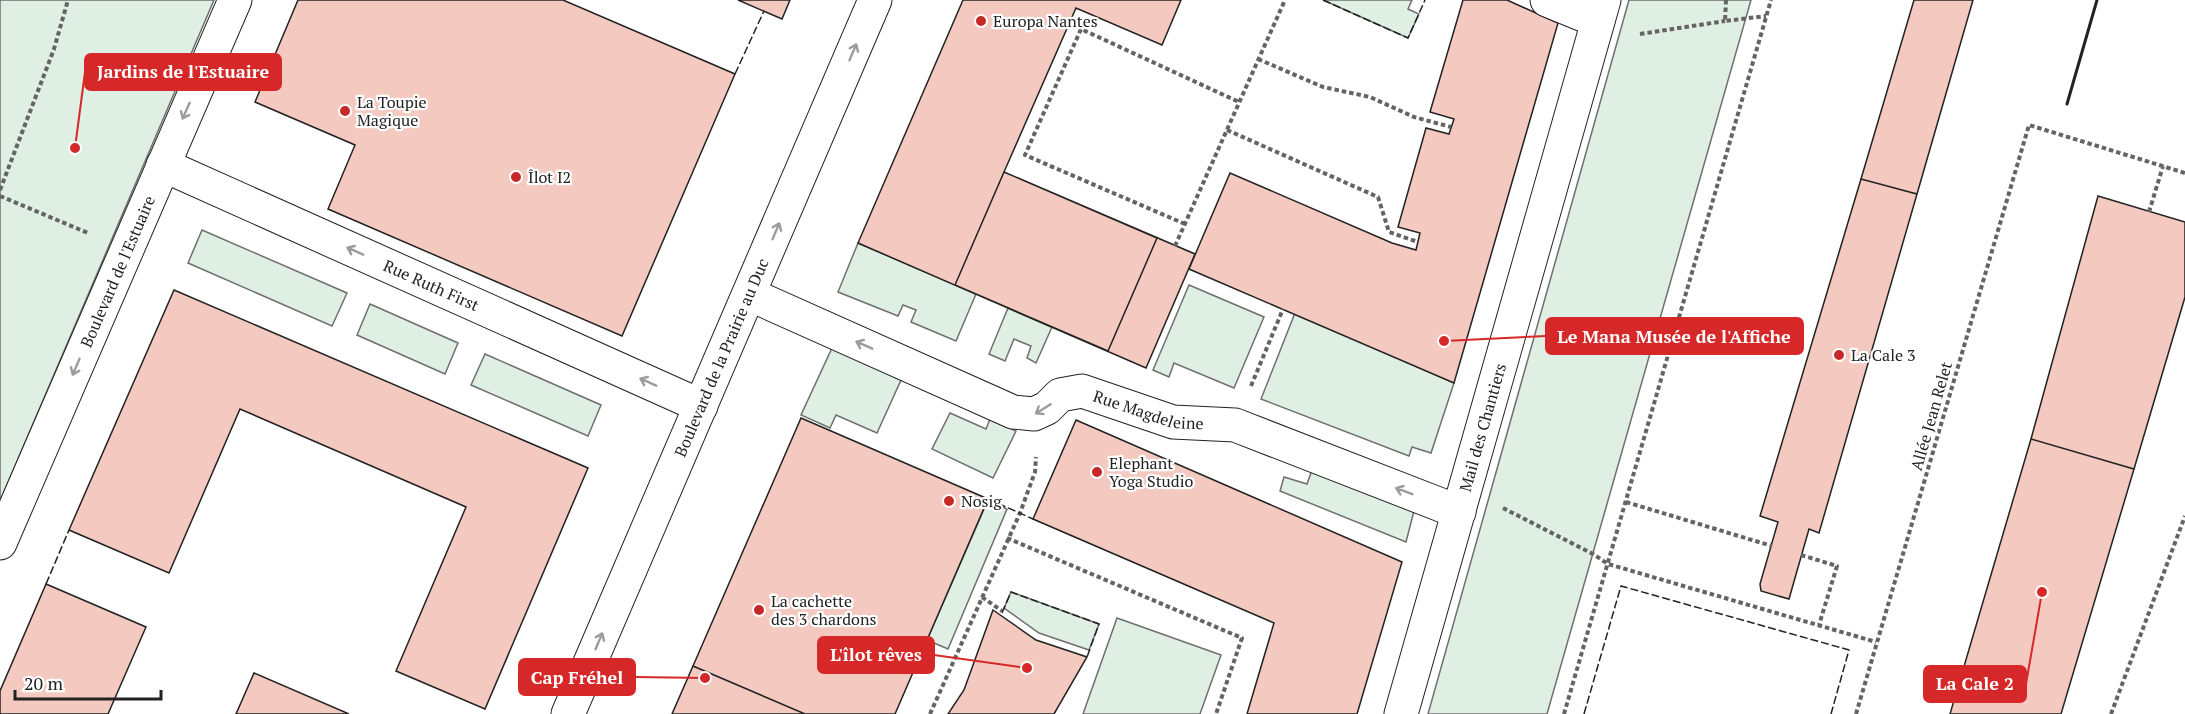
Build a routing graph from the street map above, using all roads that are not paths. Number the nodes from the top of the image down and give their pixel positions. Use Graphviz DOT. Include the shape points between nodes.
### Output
graph roads {
  1 [pos="235,0"];
  2 [pos="875,0"];
  3 [pos="1547,0"];
  4 [pos="1599,21"];
  5 [pos="163,165"];
  6 [pos="749,294"];
  7 [pos="701,406"];
  8 [pos="1461,502"];
  9 [pos="0,543"];
  10 [pos="568,714"];
  11 [pos="1401,714"];
  1 -- 5 [label="street, Boulevard de l'Estuaire, one-way"];
  6 -- 2 [label="street, Boulevard de la Prairie au Duc, one-way"];
  3 -- 4 [label="street"];
  4 -- 8 [label="street, Mail des Chantiers"];
  7 -- 5 [label="street, Rue Ruth First, one-way"];
  5 -- 9 [label="street, Boulevard de l'Estuaire, one-way"];
  6 -- 7 [label="street, Boulevard de la Prairie au Duc"];
  8 -- 6 [label="street, Rue Magdeleine, one-way" via="1235,425 1173,422 1082,391 1060,394 1047,408 1034,414 1013,412"];
  10 -- 7 [label="street, Boulevard de la Prairie au Duc, one-way"];
  8 -- 11 [label="street, Mail des Chantiers"];
}
